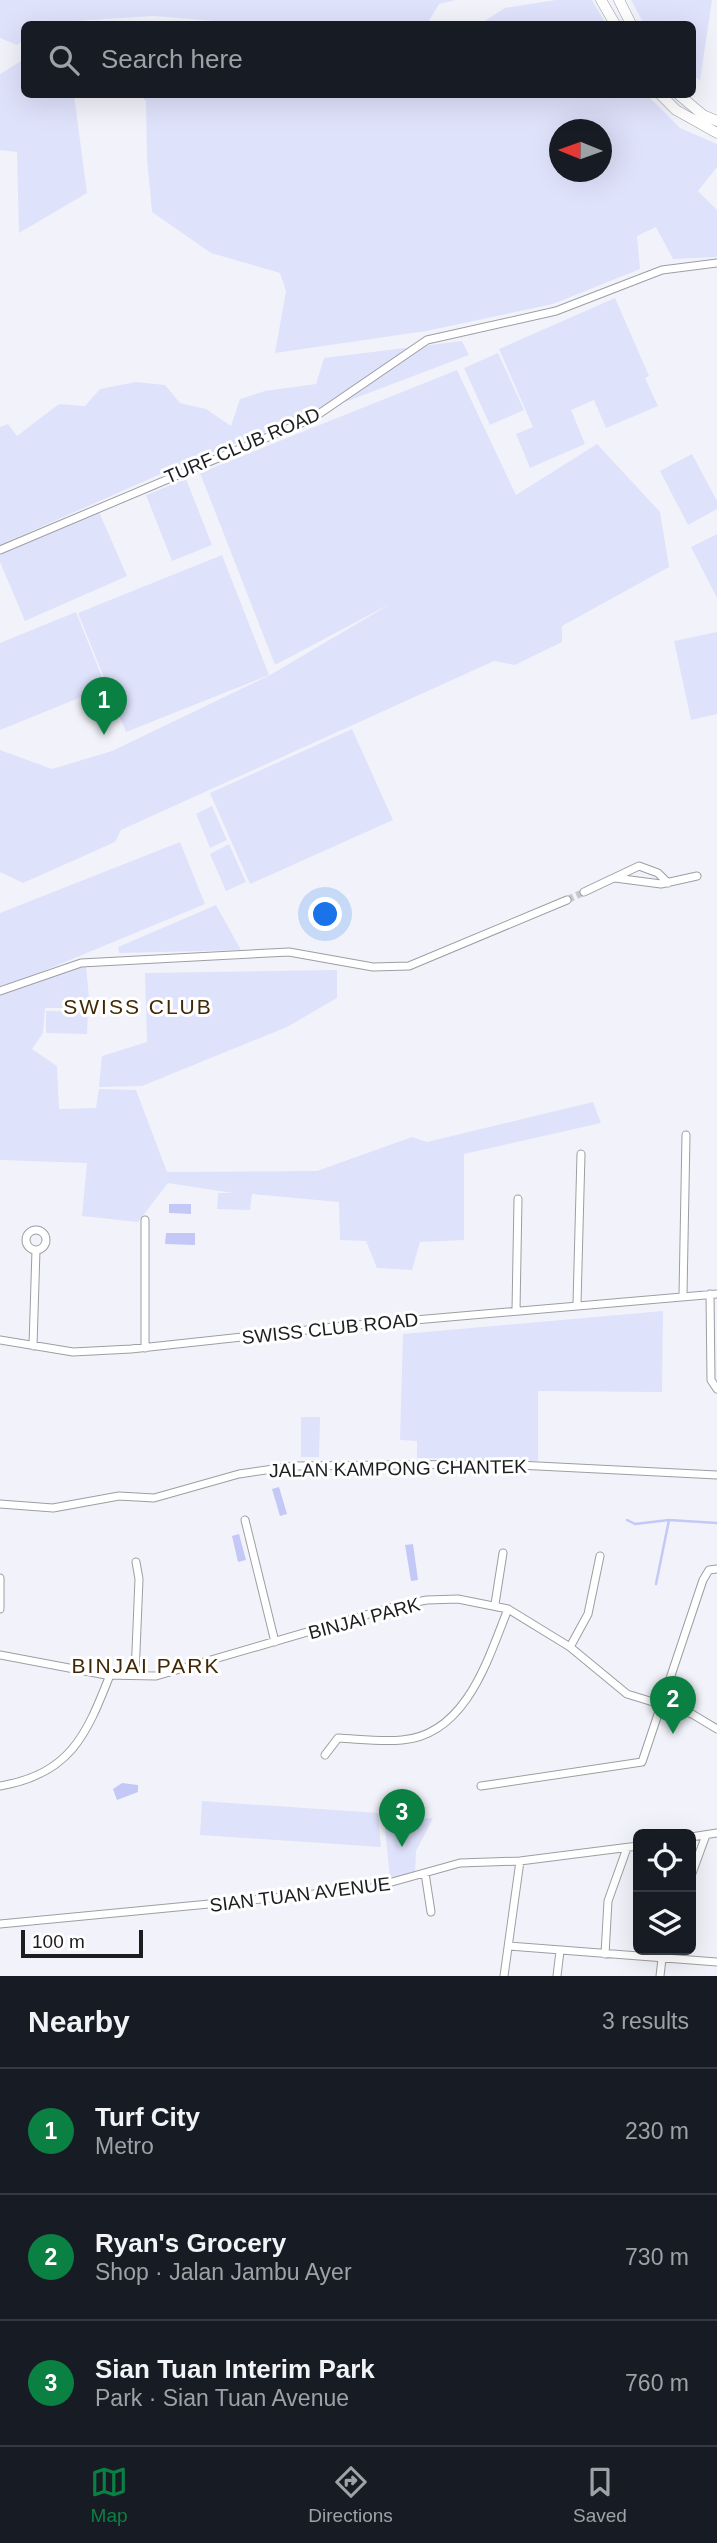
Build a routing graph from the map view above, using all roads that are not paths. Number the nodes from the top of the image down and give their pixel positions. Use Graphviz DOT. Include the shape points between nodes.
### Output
graph roads {
  1 [pos="601,0"];
  2 [pos="619,0"];
  3 [pos="613,21"];
  4 [pos="630,21"];
  5 [pos="664,98"];
  6 [pos="683,98"];
  7 [pos="717,121"];
  8 [pos="717,133"];
  9 [pos="717,263"];
  10 [pos="0,550"];
  11 [pos="634,869"];
  12 [pos="697,876"];
  13 [pos="613,878"];
  14 [pos="646,882"];
  15 [pos="668,883"];
  16 [pos="584,892"];
  17 [pos="566,900"];
  18 [pos="0,991"];
  19 [pos="686,1135"];
  20 [pos="581,1154"];
  21 [pos="518,1199"];
  22 [pos="145,1220"];
  23 [pos="36,1250"];
  24 [pos="714,1294"];
  25 [pos="683,1295"];
  26 [pos="577,1304"];
  27 [pos="516,1310"];
  28 [pos="0,1340"];
  29 [pos="33,1346"];
  30 [pos="145,1348"];
  31 [pos="717,1389"];
  32 [pos="717,1475"];
  33 [pos="0,1504"];
  34 [pos="245,1520"];
  35 [pos="503,1553"];
  36 [pos="600,1556"];
  37 [pos="136,1562"];
  38 [pos="717,1569"];
  39 [pos="0,1578"];
  40 [pos="495,1604"];
  41 [pos="0,1609"];
  42 [pos="508,1609"];
  43 [pos="275,1642"];
  44 [pos="570,1647"];
  45 [pos="0,1655"];
  46 [pos="110,1675"];
  47 [pos="135,1675"];
  48 [pos="663,1705"];
  49 [pos="717,1728"];
  50 [pos="325,1755"];
  51 [pos="0,1786"];
  52 [pos="481,1786"];
  53 [pos="717,1833"];
  54 [pos="706,1835"];
  55 [pos="696,1836"];
  56 [pos="633,1847"];
  57 [pos="626,1848"];
  58 [pos="520,1861"];
  59 [pos="696,1862"];
  60 [pos="425,1874"];
  61 [pos="431,1912"];
  62 [pos="0,1924"];
  63 [pos="509,1946"];
  64 [pos="561,1951"];
  65 [pos="605,1954"];
  66 [pos="633,1954"];
  67 [pos="662,1955"];
  68 [pos="669,1955"];
  69 [pos="717,1962"];
  70 [pos="504,1976"];
  71 [pos="556,1976"];
  72 [pos="660,1976"];
  1 -- 3 [label="main road"];
  2 -- 4 [label="main road"];
  5 -- 8 [label="main road"];
  6 -- 7 [label="main road"];
  9 -- 10 [label="street, TURF CLUB ROAD" via="662,270 556,311 427,340 313,418"];
  11 -- 13 [label="street"];
  11 -- 14 [label="street"];
  11 -- 15 [label="street" via="648,868"];
  12 -- 15 [label="street"];
  13 -- 14 [label="street"];
  13 -- 16 [label="street"];
  14 -- 15 [label="street"];
  17 -- 18 [label="street" via="408,966 373,967 289,952 81,963"];
  19 -- 25 [label="street"];
  20 -- 26 [label="street"];
  21 -- 27 [label="street"];
  22 -- 30 [label="street"];
  23 -- 29 [label="street"];
  24 -- 25 [label="street, SWISS CLUB ROAD"];
  24 -- 31 [label="street" via="711,1380"];
  25 -- 26 [label="street, SWISS CLUB ROAD"];
  26 -- 27 [label="street, SWISS CLUB ROAD"];
  27 -- 30 [label="street, SWISS CLUB ROAD"];
  28 -- 29 [label="street, SWISS CLUB ROAD"];
  29 -- 30 [label="street, SWISS CLUB ROAD" via="73,1352"];
  32 -- 33 [label="street, JALAN KAMPONG CHANTEK" via="500,1464 294,1466 239,1474 154,1498 119,1496 53,1508"];
  34 -- 43 [label="street"];
  35 -- 40 [label="street"];
  36 -- 44 [label="street" via="588,1614"];
  37 -- 47 [label="street"];
  38 -- 48 [label="street" via="709,1570 703,1580"];
  39 -- 41 [label="street"];
  40 -- 42 [label="street, BINJAI PARK"];
  40 -- 43 [label="street, BINJAI PARK" via="428,1600"];
  42 -- 44 [label="street, BINJAI PARK"];
  42 -- 50 [label="street" via="480,1679 434,1731 403,1740 338,1738"];
  43 -- 47 [label="street, BINJAI PARK" via="181,1670"];
  44 -- 48 [label="street, BINJAI PARK" via="627,1694"];
  45 -- 46 [label="street, BINJAI PARK"];
  46 -- 47 [label="street, BINJAI PARK"];
  46 -- 51 [label="street" via="82,1738 65,1757 36,1778"];
  48 -- 49 [label="street, BINJAI PARK"];
  48 -- 52 [label="street" via="642,1762"];
  53 -- 54 [label="street"];
  54 -- 55 [label="street"];
  54 -- 59 [label="street"];
  56 -- 57 [label="street, SIAN TUAN AVENUE"];
  57 -- 58 [label="street, SIAN TUAN AVENUE"];
  57 -- 65 [label="street" via="608,1901"];
  58 -- 60 [label="street, SIAN TUAN AVENUE" via="460,1863"];
  58 -- 63 [label="street"];
  60 -- 61 [label="street"];
  60 -- 62 [label="street, SIAN TUAN AVENUE" via="367,1889"];
  63 -- 64 [label="street"];
  63 -- 70 [label="street"];
  64 -- 65 [label="street"];
  64 -- 71 [label="street"];
  65 -- 66 [label="street"];
  67 -- 72 [label="street"];
  68 -- 69 [label="street"];
}
